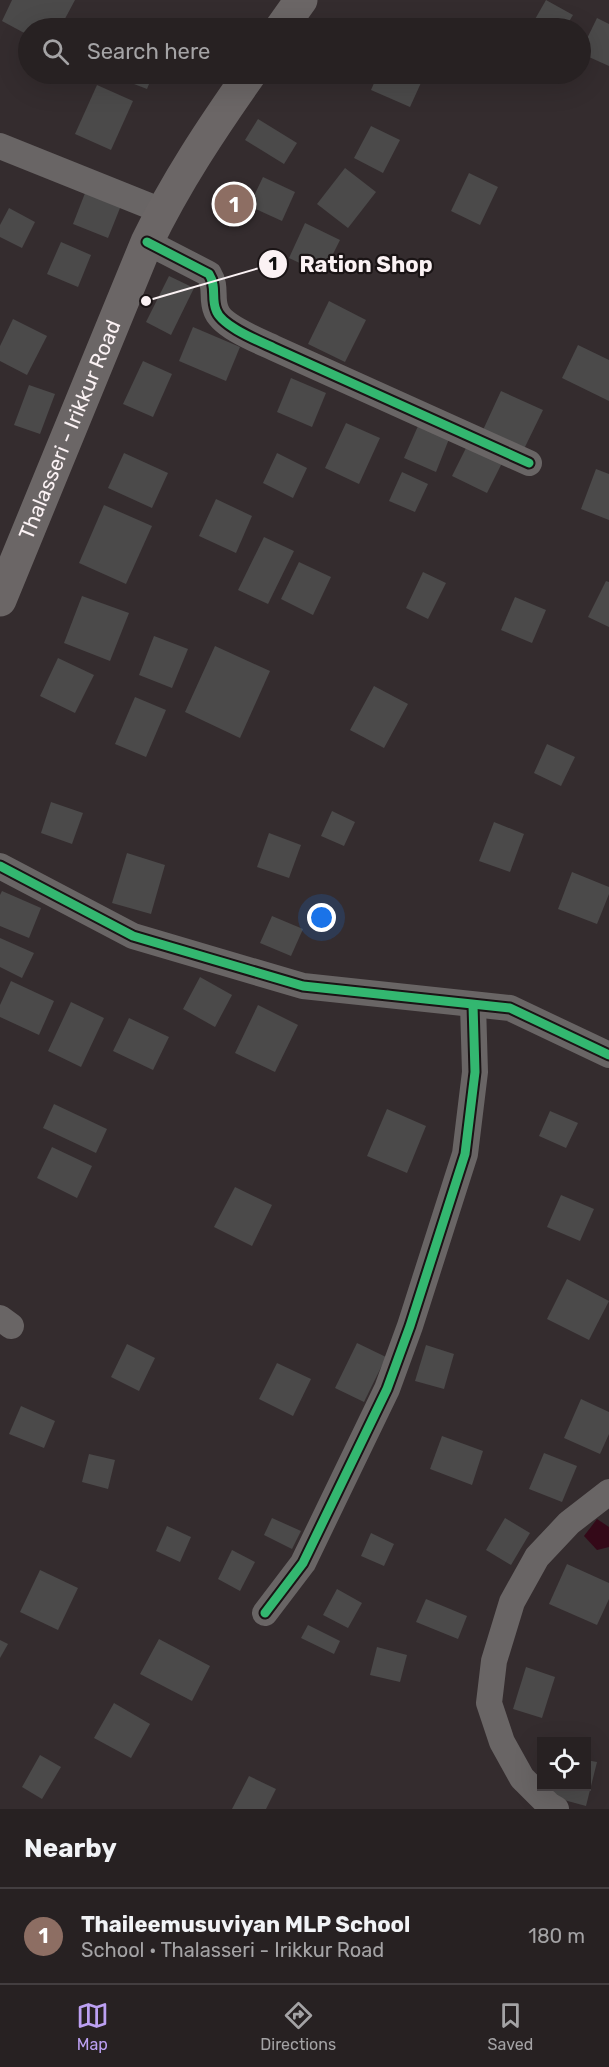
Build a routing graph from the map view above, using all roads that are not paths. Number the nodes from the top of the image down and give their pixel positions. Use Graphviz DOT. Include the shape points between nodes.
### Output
graph roads {
  1 [pos="301,0"];
  2 [pos="288,18"];
  3 [pos="243,84"];
  4 [pos="0,146"];
  5 [pos="162,210"];
  6 [pos="147,242"];
  7 [pos="529,463"];
  8 [pos="0,600"];
  9 [pos="0,866"];
  10 [pos="473,1005"];
  11 [pos="609,1055"];
  12 [pos="609,1492"];
  13 [pos="265,1613"];
  14 [pos="556,1809"];
  1 -- 2 [label="main road"];
  3 -- 5 [label="main road, Thalasseri - Irikkur Road"];
  4 -- 5 [label="street"];
  5 -- 6 [label="main road, Thalasseri - Irikkur Road"];
  6 -- 7 [label="street" via="209,274 214,282 215,309 233,327"];
  6 -- 8 [label="main road, Thalasseri - Irikkur Road"];
  9 -- 10 [label="street" via="133,936 303,986"];
  10 -- 11 [label="street" via="510,1008"];
  10 -- 13 [label="street" via="475,1072 465,1154 410,1326 387,1389 308,1554"];
  12 -- 14 [label="street" via="569,1523 537,1557 512,1602 494,1661 489,1703 501,1742 522,1778"];
}
